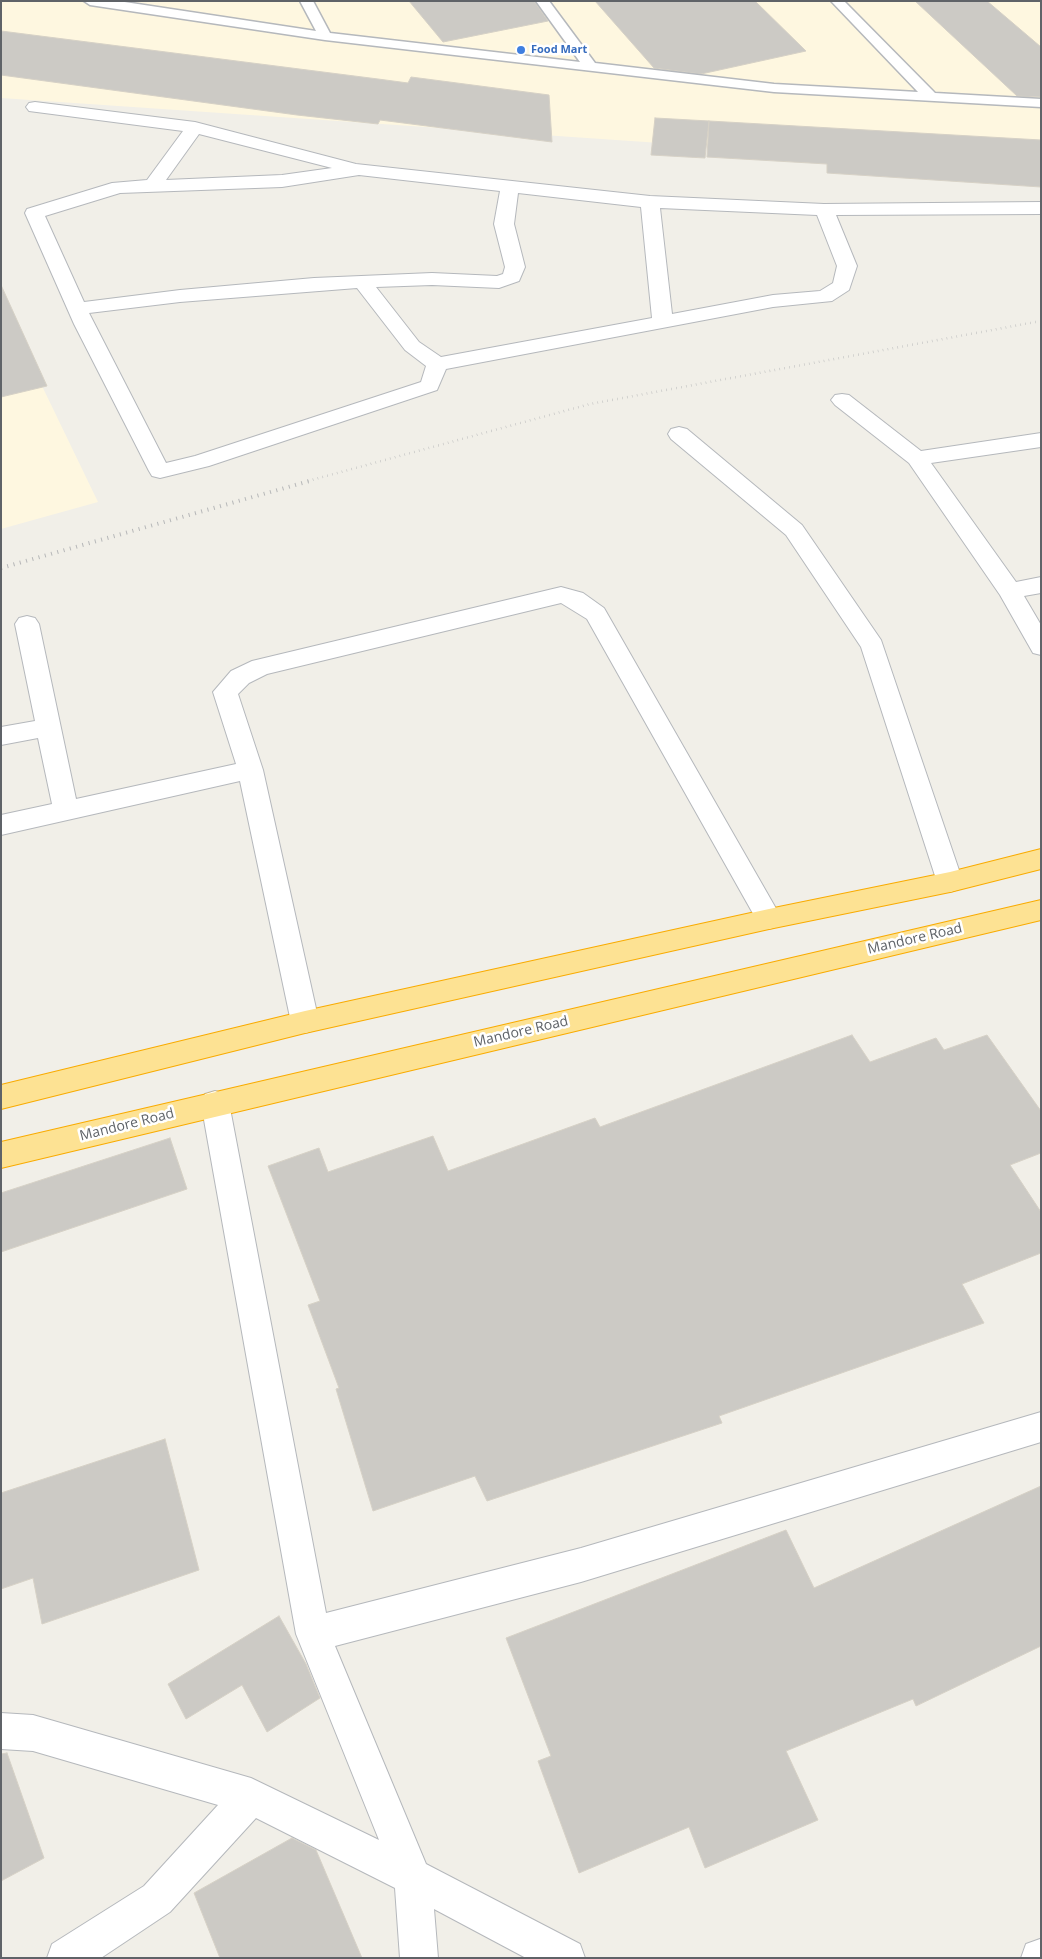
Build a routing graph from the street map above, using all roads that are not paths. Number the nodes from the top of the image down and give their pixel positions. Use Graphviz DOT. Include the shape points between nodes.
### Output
graph roads {
  1 [pos="90,1"];
  2 [pos="306,1"];
  3 [pos="542,1"];
  4 [pos="838,1"];
  5 [pos="325,36"];
  6 [pos="590,66"];
  7 [pos="930,96"];
  8 [pos="1041,103"];
  9 [pos="35,107"];
  10 [pos="195,128"];
  11 [pos="359,169"];
  12 [pos="153,185"];
  13 [pos="510,187"];
  14 [pos="650,202"];
  15 [pos="1041,208"];
  16 [pos="824,210"];
  17 [pos="362,282"];
  18 [pos="77,309"];
  19 [pos="663,322"];
  20 [pos="437,364"];
  21 [pos="842,400"];
  22 [pos="679,434"];
  23 [pos="1041,440"];
  24 [pos="917,458"];
  25 [pos="1041,585"];
  26 [pos="1010,591"];
  27 [pos="27,624"];
  28 [pos="1041,647"];
  29 [pos="49,727"];
  30 [pos="1,736"];
  31 [pos="250,770"];
  32 [pos="66,811"];
  33 [pos="1,826"];
  34 [pos="1041,859"];
  35 [pos="950,882"];
  36 [pos="1041,910"];
  37 [pos="769,919"];
  38 [pos="305,1022"];
  39 [pos="1,1097"];
  40 [pos="215,1104"];
  41 [pos="1,1155"];
  42 [pos="1041,1427"];
  43 [pos="313,1634"];
  44 [pos="1,1731"];
  45 [pos="251,1796"];
  46 [pos="413,1878"];
  47 [pos="66,1958"];
  48 [pos="419,1958"];
  49 [pos="566,1958"];
  1 -- 5 [label="lane"];
  2 -- 5 [label="lane"];
  3 -- 6 [label="lane"];
  4 -- 7 [label="lane"];
  5 -- 6 [label="lane"];
  6 -- 7 [label="lane" via="774,88"];
  7 -- 8 [label="lane"];
  9 -- 10 [label="street"];
  10 -- 11 [label="street"];
  10 -- 12 [label="street"];
  11 -- 12 [label="street" via="282,181"];
  11 -- 13 [label="street"];
  12 -- 18 [label="street" via="119,187 34,213"];
  13 -- 14 [label="street"];
  13 -- 17 [label="street" via="504,224 515,267 512,276 499,282 432,279"];
  14 -- 16 [label="street"];
  14 -- 19 [label="street"];
  15 -- 16 [label="street"];
  16 -- 19 [label="street" via="847,266 838,290 825,297 773,301"];
  17 -- 18 [label="street" via="180,296"];
  17 -- 20 [label="street" via="412,346"];
  18 -- 20 [label="street" via="160,471 210,458 430,386"];
  19 -- 20 [label="street"];
  21 -- 24 [label="street"];
  22 -- 35 [label="street" via="794,530 873,646"];
  23 -- 24 [label="street"];
  24 -- 26 [label="street"];
  25 -- 26 [label="street"];
  26 -- 28 [label="street"];
  27 -- 29 [label="street"];
  29 -- 30 [label="street"];
  29 -- 32 [label="street"];
  31 -- 32 [label="street"];
  31 -- 37 [label="street" via="225,692 240,676 260,667 561,595 575,599 596,614"];
  31 -- 38 [label="street"];
  32 -- 33 [label="street"];
  34 -- 35 [label="highway"];
  35 -- 37 [label="highway"];
  36 -- 40 [label="highway, Mandore Road"];
  37 -- 38 [label="highway"];
  38 -- 39 [label="highway"];
  40 -- 41 [label="highway, Mandore Road"];
  40 -- 43 [label="street"];
  42 -- 43 [label="street" via="581,1565"];
  43 -- 46 [label="street"];
  44 -- 45 [label="street" via="33,1733"];
  45 -- 46 [label="street"];
  45 -- 47 [label="street" via="157,1899"];
  46 -- 48 [label="street"];
  46 -- 49 [label="street"];
}
